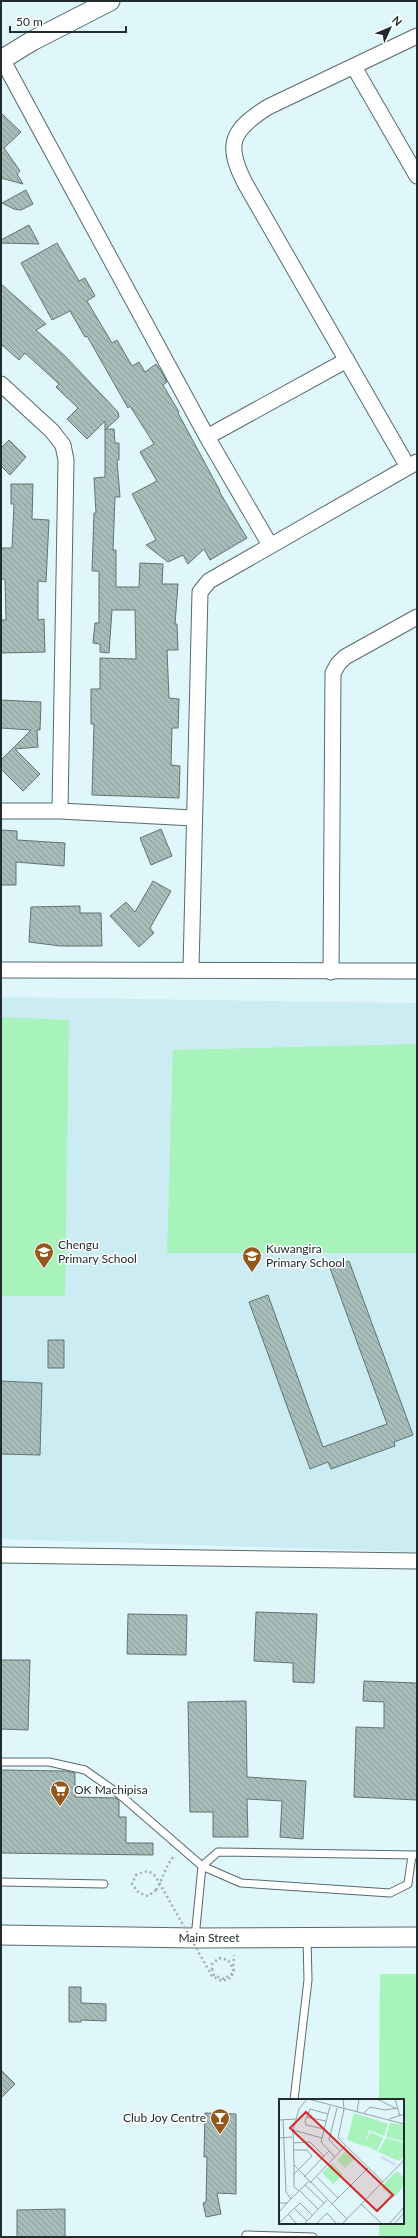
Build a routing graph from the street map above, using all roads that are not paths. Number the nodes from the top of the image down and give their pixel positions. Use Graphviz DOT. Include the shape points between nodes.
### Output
graph roads {
  1 [pos="110,1"];
  2 [pos="417,36"];
  3 [pos="1,59"];
  4 [pos="354,67"];
  5 [pos="417,176"];
  6 [pos="347,360"];
  7 [pos="1,384"];
  8 [pos="207,437"];
  9 [pos="412,465"];
  10 [pos="270,545"];
  11 [pos="417,617"];
  12 [pos="1,811"];
  13 [pos="60,811"];
  14 [pos="193,818"];
  15 [pos="191,969"];
  16 [pos="1,970"];
  17 [pos="417,971"];
  18 [pos="331,972"];
  19 [pos="1,1555"];
  20 [pos="417,1561"];
  21 [pos="1,1762"];
  22 [pos="415,1855"];
  23 [pos="202,1866"];
  24 [pos="1,1882"];
  25 [pos="104,1884"];
  26 [pos="1,1935"];
  27 [pos="417,1937"];
  28 [pos="195,1938"];
  29 [pos="307,1938"];
  30 [pos="294,2099"];
  31 [pos="246,2237"];
  32 [pos="313,2237"];
  1 -- 3 [label="street"];
  2 -- 4 [label="street"];
  3 -- 8 [label="street"];
  4 -- 5 [label="street"];
  4 -- 6 [label="street" via="268,107 251,118 234,141 237,169"];
  6 -- 8 [label="street"];
  6 -- 9 [label="street"];
  7 -- 13 [label="street" via="52,431 63,444 66,460"];
  8 -- 10 [label="street"];
  9 -- 10 [label="street"];
  10 -- 14 [label="street" via="209,581 200,592"];
  11 -- 18 [label="street" via="345,657 333,673"];
  12 -- 13 [label="street"];
  13 -- 14 [label="street"];
  14 -- 15 [label="street"];
  15 -- 16 [label="street"];
  15 -- 18 [label="street"];
  17 -- 18 [label="street"];
  19 -- 20 [label="street"];
  21 -- 23 [label="lane" via="49,1762 85,1770 119,1794"];
  22 -- 23 [label="lane" via="218,1852"];
  22 -- 23 [label="lane" via="408,1884 390,1893 241,1883"];
  23 -- 28 [label="lane"];
  24 -- 25 [label="lane"];
  26 -- 28 [label="street, Main Street"];
  27 -- 29 [label="street, Main Street"];
  28 -- 29 [label="street, Main Street"];
  29 -- 30 [label="lane" via="308,1980"];
  31 -- 32 [label="lane"];
}
